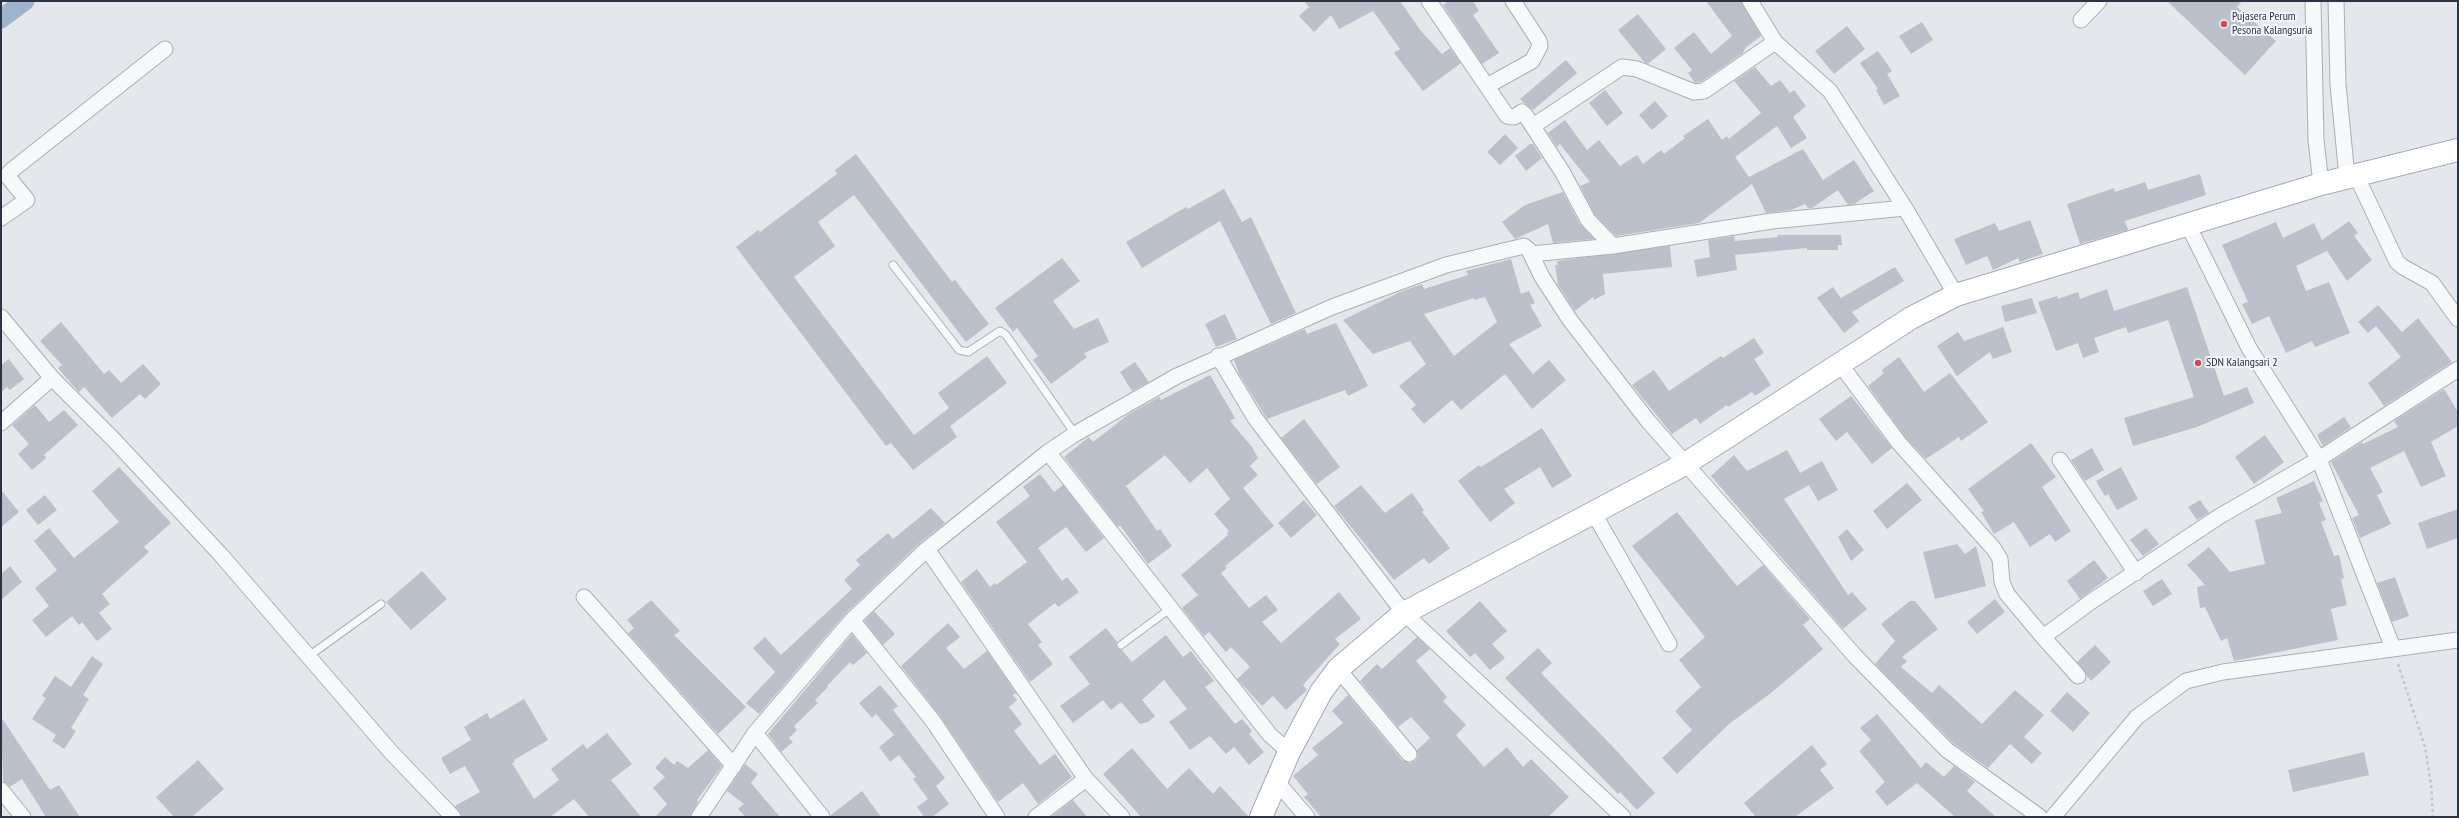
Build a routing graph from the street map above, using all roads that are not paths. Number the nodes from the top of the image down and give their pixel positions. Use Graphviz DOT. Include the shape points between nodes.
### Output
graph roads {
  1 [pos="1429,1"];
  2 [pos="1513,1"];
  3 [pos="2099,1"];
  4 [pos="2313,1"];
  5 [pos="2336,1"];
  6 [pos="1752,2"];
  7 [pos="2082,20"];
  8 [pos="1775,42"];
  9 [pos="165,48"];
  10 [pos="1487,86"];
  11 [pos="1533,126"];
  12 [pos="2458,150"];
  13 [pos="2352,176"];
  14 [pos="2321,184"];
  15 [pos="1905,208"];
  16 [pos="1,218"];
  17 [pos="2188,225"];
  18 [pos="1613,246"];
  19 [pos="1531,254"];
  20 [pos="893,265"];
  21 [pos="1956,295"];
  22 [pos="1,317"];
  23 [pos="2458,319"];
  24 [pos="1218,356"];
  25 [pos="1840,364"];
  26 [pos="2458,369"];
  27 [pos="52,378"];
  28 [pos="1,423"];
  29 [pos="1075,434"];
  30 [pos="1048,452"];
  31 [pos="2319,459"];
  32 [pos="2060,460"];
  33 [pos="1685,464"];
  34 [pos="1593,512"];
  35 [pos="927,549"];
  36 [pos="2136,573"];
  37 [pos="584,597"];
  38 [pos="381,604"];
  39 [pos="1171,608"];
  40 [pos="1404,613"];
  41 [pos="852,620"];
  42 [pos="2043,637"];
  43 [pos="2458,640"];
  44 [pos="1669,644"];
  45 [pos="1122,645"];
  46 [pos="2393,648"];
  47 [pos="309,656"];
  48 [pos="1338,669"];
  49 [pos="2078,676"];
  50 [pos="755,733"];
  51 [pos="1289,752"];
  52 [pos="1409,754"];
  53 [pos="734,766"];
  54 [pos="1086,779"];
  55 [pos="1277,782"];
  56 [pos="1,790"];
  57 [pos="23,817"];
  58 [pos="453,817"];
  59 [pos="699,817"];
  60 [pos="822,817"];
  61 [pos="997,817"];
  62 [pos="1036,817"];
  63 [pos="1122,817"];
  64 [pos="1261,817"];
  65 [pos="1307,817"];
  66 [pos="1623,817"];
  67 [pos="2040,817"];
  68 [pos="2053,817"];
  1 -- 10 [label="street"];
  2 -- 10 [label="street" via="1540,46 1532,61"];
  3 -- 7 [label="street"];
  4 -- 14 [label="street" via="2316,140"];
  5 -- 13 [label="street" via="2338,84"];
  6 -- 8 [label="street"];
  8 -- 11 [label="street" via="1704,91 1694,92 1637,69 1622,67"];
  8 -- 15 [label="street" via="1830,91"];
  9 -- 16 [label="street" via="8,174 27,200"];
  10 -- 11 [label="street" via="1508,116 1514,117 1522,112"];
  11 -- 18 [label="street" via="1567,180 1588,220"];
  12 -- 13 [label="main road"];
  13 -- 14 [label="main road"];
  13 -- 23 [label="street" via="2397,262 2432,283"];
  14 -- 17 [label="main road"];
  15 -- 18 [label="street" via="1772,222"];
  15 -- 21 [label="street"];
  17 -- 21 [label="main road"];
  17 -- 31 [label="street" via="2249,348"];
  18 -- 19 [label="street"];
  19 -- 24 [label="street" via="1527,248 1521,246 1423,272 1332,307"];
  19 -- 33 [label="street" via="1542,277 1570,320 1648,421"];
  20 -- 29 [label="lane" via="959,350 968,352 1000,331 1006,334"];
  21 -- 25 [label="main road" via="1912,318"];
  22 -- 27 [label="street"];
  24 -- 29 [label="street" via="1150,390"];
  24 -- 40 [label="street" via="1255,418"];
  25 -- 33 [label="main road"];
  25 -- 42 [label="street" via="1899,442 1994,549 2000,559 2001,575 2007,594"];
  26 -- 31 [label="street"];
  27 -- 28 [label="street"];
  27 -- 47 [label="street" via="172,501"];
  29 -- 30 [label="street"];
  30 -- 35 [label="street"];
  30 -- 39 [label="street"];
  31 -- 36 [label="street" via="2233,508"];
  31 -- 46 [label="street"];
  32 -- 36 [label="street"];
  33 -- 34 [label="main road"];
  33 -- 67 [label="street" via="1855,656 1924,727 1961,762"];
  34 -- 40 [label="main road"];
  34 -- 44 [label="street"];
  35 -- 41 [label="street"];
  35 -- 54 [label="street"];
  36 -- 42 [label="street"];
  37 -- 53 [label="street"];
  38 -- 47 [label="lane"];
  39 -- 45 [label="lane"];
  39 -- 51 [label="street" via="1270,735"];
  40 -- 48 [label="main road"];
  40 -- 66 [label="street"];
  41 -- 50 [label="street"];
  41 -- 61 [label="street" via="933,721"];
  42 -- 49 [label="street"];
  43 -- 46 [label="street"];
  46 -- 68 [label="street" via="2223,672 2186,681 2137,717"];
  47 -- 58 [label="street" via="390,751"];
  48 -- 51 [label="main road" via="1321,692"];
  48 -- 52 [label="street"];
  50 -- 53 [label="street"];
  50 -- 60 [label="street"];
  51 -- 55 [label="main road"];
  53 -- 59 [label="street"];
  54 -- 62 [label="street"];
  54 -- 63 [label="street"];
  55 -- 64 [label="main road"];
  55 -- 65 [label="street"];
  56 -- 57 [label="street"];
}
